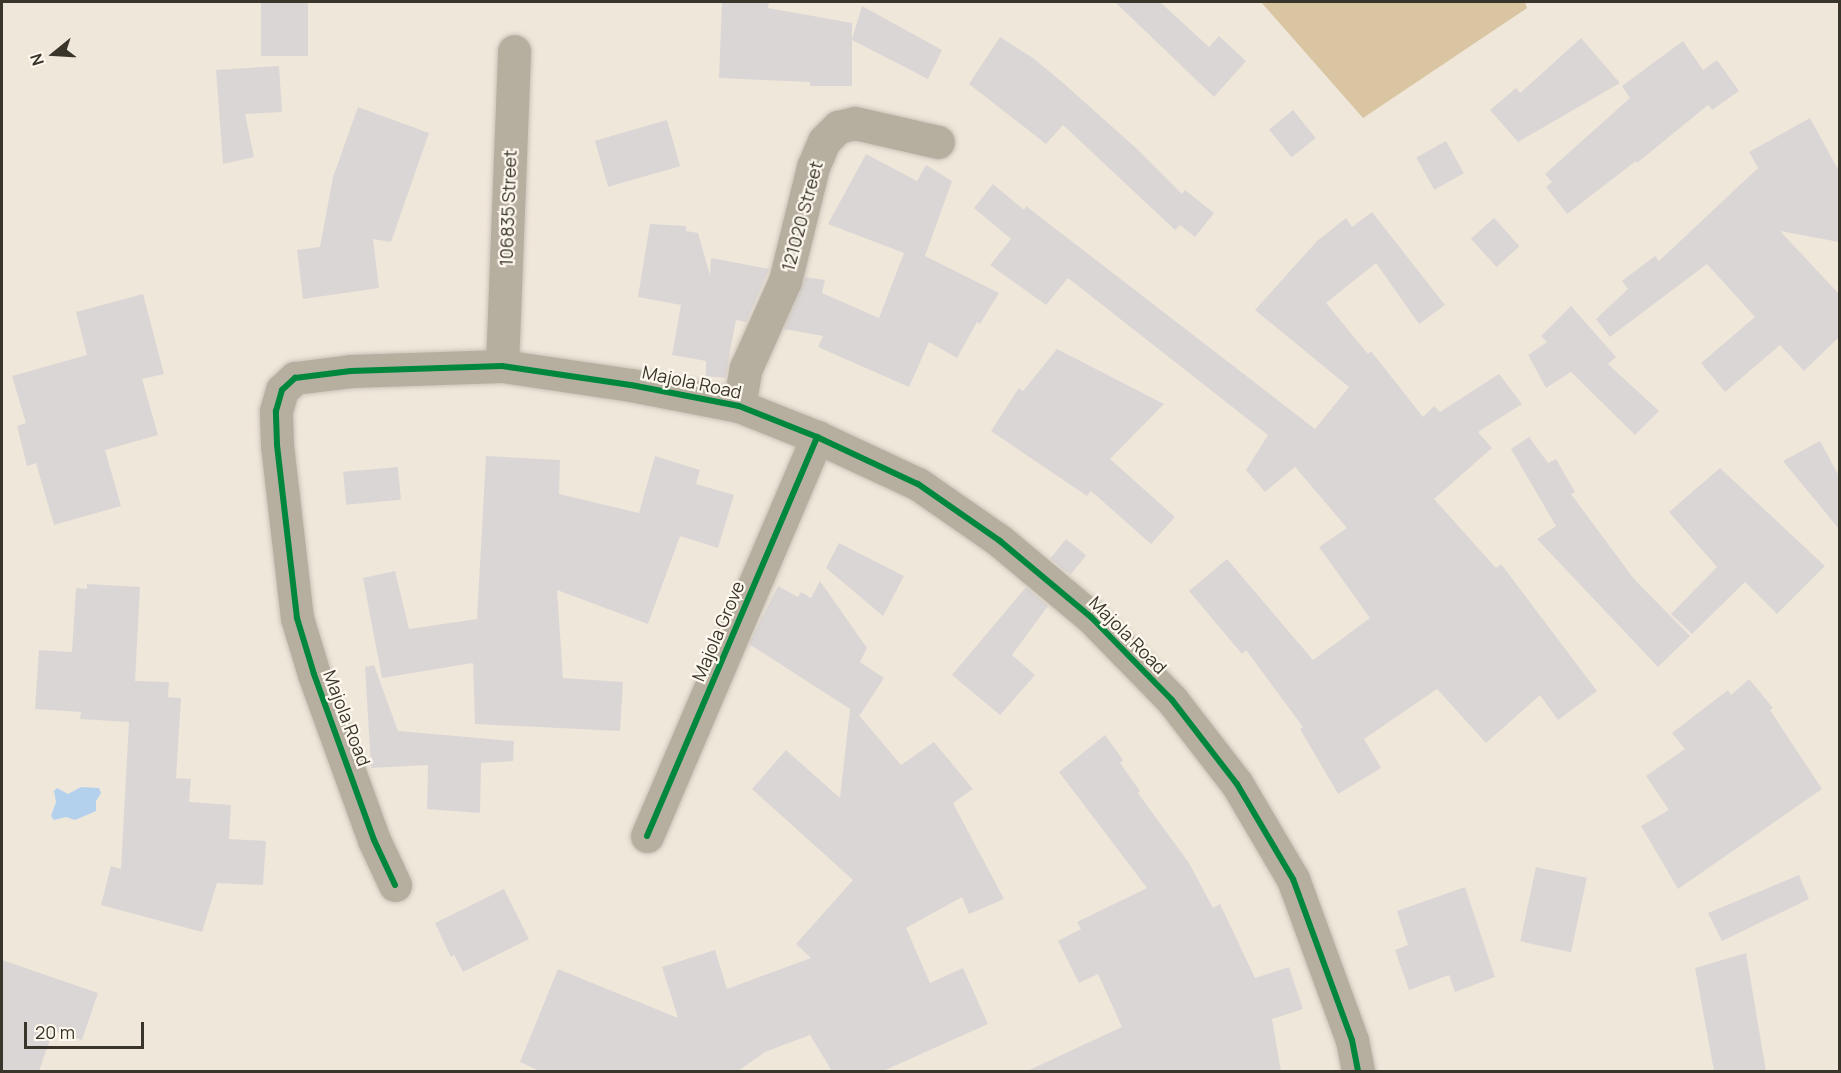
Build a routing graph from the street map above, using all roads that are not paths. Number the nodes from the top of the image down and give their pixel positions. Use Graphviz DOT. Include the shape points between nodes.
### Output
graph roads {
  1 [pos="514,51"];
  2 [pos="938,142"];
  3 [pos="502,366"];
  4 [pos="739,406"];
  5 [pos="817,437"];
  6 [pos="647,836"];
  7 [pos="394,885"];
  8 [pos="1358,1071"];
  1 -- 3 [label="street, 106835 Street"];
  2 -- 4 [label="street, 121020 Street" via="855,123 838,127 824,141 813,167 785,281 746,368"];
  3 -- 4 [label="street, Majola Road"];
  3 -- 7 [label="street, Majola Road" via="351,371 296,378 282,390 276,411 276,444 297,618 374,840"];
  4 -- 5 [label="street, Majola Road"];
  5 -- 6 [label="street, Majola Grove"];
  5 -- 8 [label="street, Majola Road" via="918,484 1000,541 1091,617 1172,700 1237,784 1293,879 1353,1040"];
}
